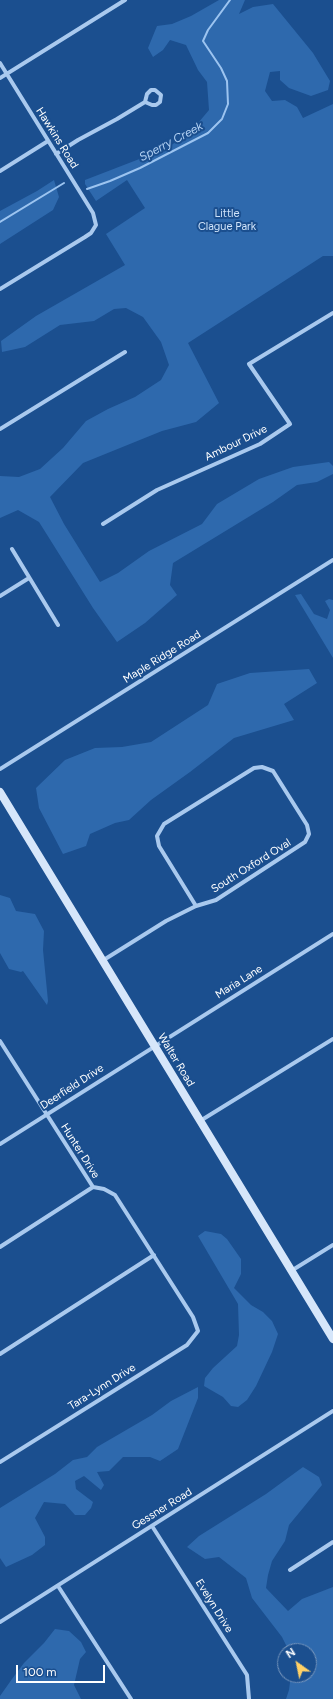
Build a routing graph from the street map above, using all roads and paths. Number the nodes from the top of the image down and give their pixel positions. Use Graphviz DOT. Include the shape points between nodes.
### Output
graph roads {
  1 [pos="125,0"];
  2 [pos="0,63"];
  3 [pos="7,74"];
  4 [pos="0,78"];
  5 [pos="145,102"];
  6 [pos="48,141"];
  7 [pos="56,154"];
  8 [pos="0,171"];
  9 [pos="0,289"];
  10 [pos="333,313"];
  11 [pos="125,352"];
  12 [pos="0,429"];
  13 [pos="103,524"];
  14 [pos="12,549"];
  15 [pos="333,560"];
  16 [pos="29,578"];
  17 [pos="0,596"];
  18 [pos="58,624"];
  19 [pos="0,769"];
  20 [pos="0,792"];
  21 [pos="196,906"];
  22 [pos="333,934"];
  23 [pos="102,961"];
  24 [pos="333,1039"];
  25 [pos="0,1041"];
  26 [pos="154,1046"];
  27 [pos="46,1115"];
  28 [pos="200,1121"];
  29 [pos="0,1144"];
  30 [pos="93,1187"];
  31 [pos="333,1245"];
  32 [pos="0,1247"];
  33 [pos="154,1255"];
  34 [pos="291,1271"];
  35 [pos="194,1317"];
  36 [pos="333,1339"];
  37 [pos="0,1354"];
  38 [pos="333,1411"];
  39 [pos="0,1462"];
  40 [pos="152,1526"];
  41 [pos="333,1542"];
  42 [pos="290,1570"];
  43 [pos="58,1586"];
  44 [pos="0,1622"];
  45 [pos="131,1699"];
  46 [pos="249,1699"];
  1 -- 3 [label="street"];
  2 -- 3 [label="street, Hawkins Road"];
  3 -- 4 [label="street"];
  3 -- 6 [label="street, Hawkins Road"];
  5 -- 7 [label="street"];
  6 -- 7 [label="street, Hawkins Road"];
  6 -- 8 [label="street"];
  7 -- 9 [label="street, Hawkins Road" via="93,213 96,224 85,237"];
  10 -- 13 [label="street, Ambour Drive" via="249,364 290,424 260,444 157,490"];
  11 -- 12 [label="street"];
  14 -- 16 [label="street"];
  15 -- 19 [label="street, Maple Ridge Road"];
  16 -- 17 [label="street"];
  16 -- 18 [label="street"];
  20 -- 23 [label="street, Walter Road"];
  21 -- 21 [label="street, South Oxford Oval" via="159,846 157,836 164,824 254,768 262,767 273,771 307,825 308,834 305,842 216,900"];
  21 -- 23 [label="street, South Oxford Oval" via="166,921"];
  22 -- 26 [label="street, Maria Lane"];
  23 -- 26 [label="street, Walter Road"];
  24 -- 28 [label="street"];
  25 -- 27 [label="street, Hunter Drive"];
  26 -- 27 [label="street, Deerfield Drive"];
  26 -- 28 [label="street, Walter Road"];
  27 -- 29 [label="street, Deerfield Drive"];
  27 -- 30 [label="street, Hunter Drive"];
  28 -- 34 [label="street, Walter Road"];
  30 -- 32 [label="street"];
  30 -- 33 [label="street, Hunter Drive" via="115,1194"];
  31 -- 34 [label="street"];
  33 -- 35 [label="street, Hunter Drive"];
  33 -- 37 [label="street"];
  34 -- 36 [label="street, Walter Road"];
  35 -- 39 [label="street, Tara-Lynn Drive" via="198,1331 187,1345"];
  38 -- 40 [label="street, Gessner Road"];
  40 -- 43 [label="street, Gessner Road"];
  40 -- 46 [label="street, Evelyn Drive" via="247,1675"];
  41 -- 42 [label="street"];
  43 -- 44 [label="street, Gessner Road"];
  43 -- 45 [label="street"];
}
